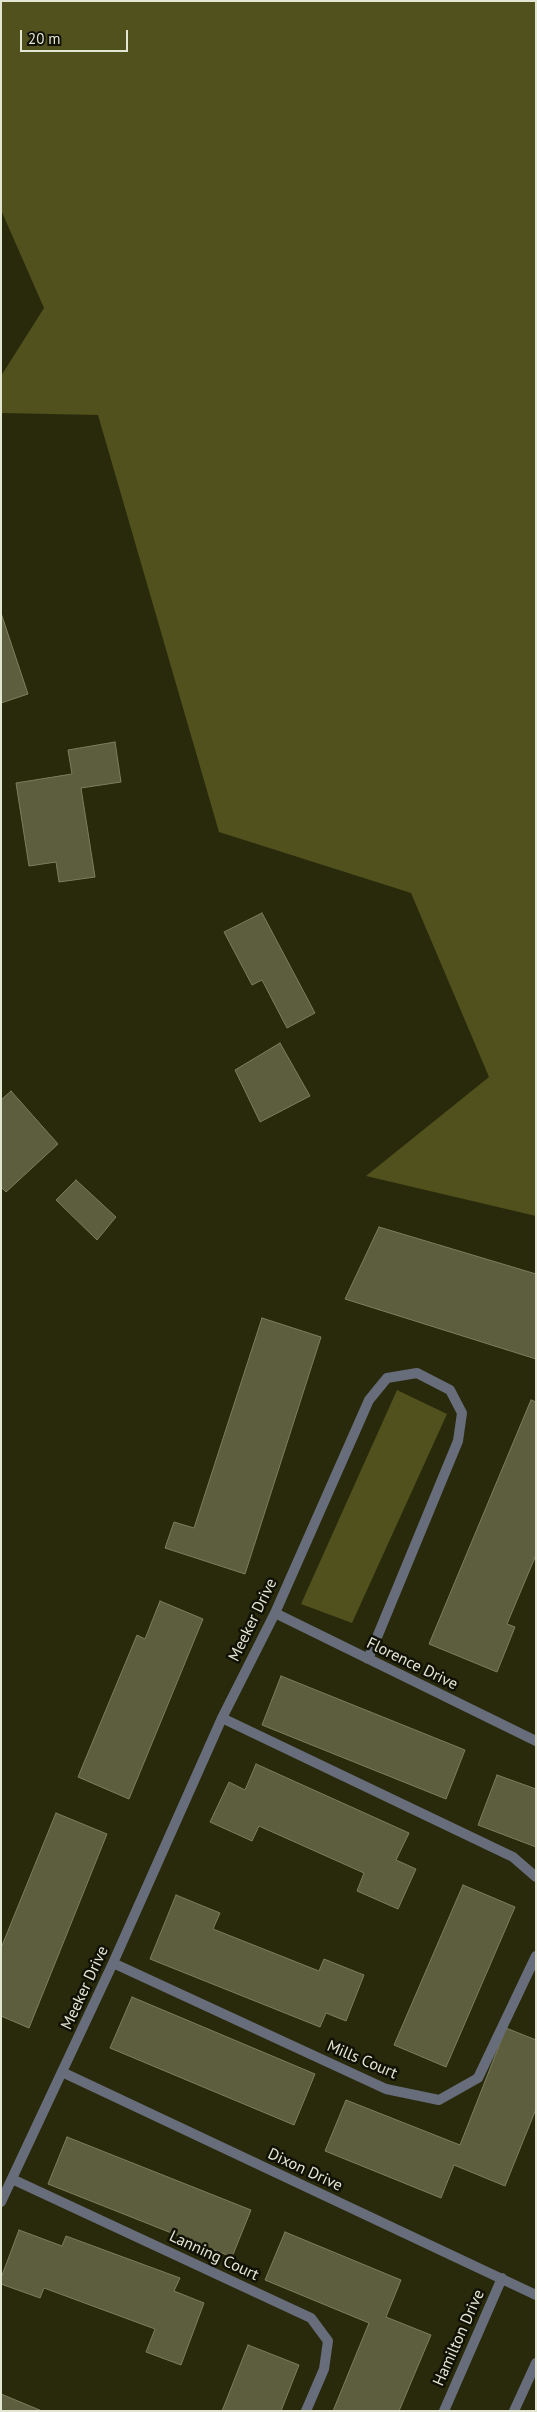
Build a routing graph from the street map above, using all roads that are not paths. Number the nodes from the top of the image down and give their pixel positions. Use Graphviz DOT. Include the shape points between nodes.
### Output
graph roads {
  1 [pos="275,1613"];
  2 [pos="368,1659"];
  3 [pos="222,1718"];
  4 [pos="536,1741"];
  5 [pos="536,1877"];
  6 [pos="536,1956"];
  7 [pos="114,1963"];
  8 [pos="62,2072"];
  9 [pos="12,2179"];
  10 [pos="1,2202"];
  11 [pos="502,2278"];
  12 [pos="536,2295"];
  13 [pos="536,2363"];
  14 [pos="306,2411"];
  15 [pos="444,2411"];
  16 [pos="514,2411"];
  1 -- 2 [label="street, Florence Drive"];
  1 -- 2 [label="street, Meeker Drive" via="369,1400 387,1378 417,1374 442,1386 450,1390 462,1413 458,1441"];
  1 -- 3 [label="street, Meeker Drive"];
  2 -- 4 [label="street, Florence Drive"];
  3 -- 5 [label="street" via="513,1857"];
  3 -- 7 [label="street, Meeker Drive"];
  6 -- 7 [label="street, Mills Court" via="478,2078 439,2100 386,2089"];
  7 -- 8 [label="street, Meeker Drive"];
  8 -- 9 [label="street, Meeker Drive"];
  8 -- 11 [label="street, Dixon Drive"];
  9 -- 10 [label="street, Meeker Drive"];
  9 -- 14 [label="street, Lanning Court" via="311,2318 328,2341 324,2368"];
  11 -- 12 [label="street, Dixon Drive"];
  11 -- 15 [label="street, Hamilton Drive"];
  13 -- 16 [label="street"];
}
